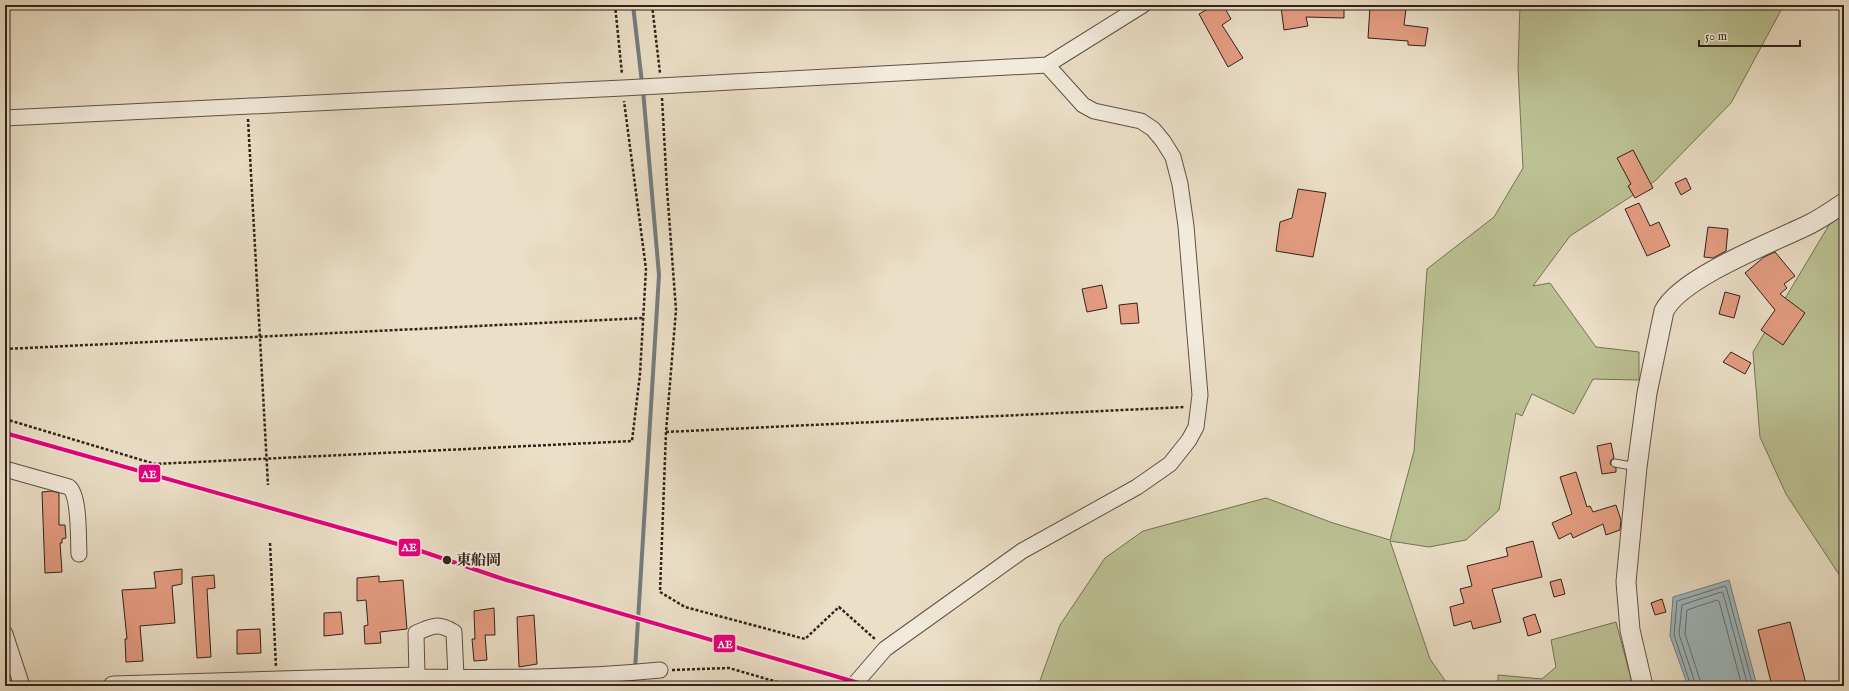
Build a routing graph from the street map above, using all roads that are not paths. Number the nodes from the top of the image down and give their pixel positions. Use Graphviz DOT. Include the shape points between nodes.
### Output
graph roads {
  1 [pos="1143,5"];
  2 [pos="1047,65"];
  3 [pos="5,118"];
  4 [pos="1844,203"];
  5 [pos="1615,463"];
  6 [pos="1637,467"];
  7 [pos="5,469"];
  8 [pos="79,554"];
  9 [pos="5,634"];
  10 [pos="660,670"];
  11 [pos="413,680"];
  12 [pos="383,682"];
  13 [pos="456,682"];
  14 [pos="277,684"];
  15 [pos="22,686"];
  16 [pos="113,686"];
  17 [pos="853,686"];
  18 [pos="1643,686"];
  1 -- 2 [label="street"];
  2 -- 3 [label="street"];
  2 -- 17 [label="street" via="1083,105 1094,111 1141,121 1153,129 1173,157 1186,226 1200,395 1196,427 1170,464 1137,487 1022,551 885,649"];
  4 -- 6 [label="street" via="1812,224 1720,266 1669,302 1661,322 1647,393"];
  5 -- 6 [label="lane"];
  6 -- 18 [label="street" via="1626,582 1630,630"];
  7 -- 8 [label="street" via="73,490"];
  9 -- 15 [label="street"];
  10 -- 13 [label="street"];
  11 -- 12 [label="street"];
  11 -- 13 [label="street"];
  11 -- 13 [label="street" via="416,633 442,625 454,632"];
  12 -- 14 [label="street"];
  14 -- 16 [label="street"];
}
